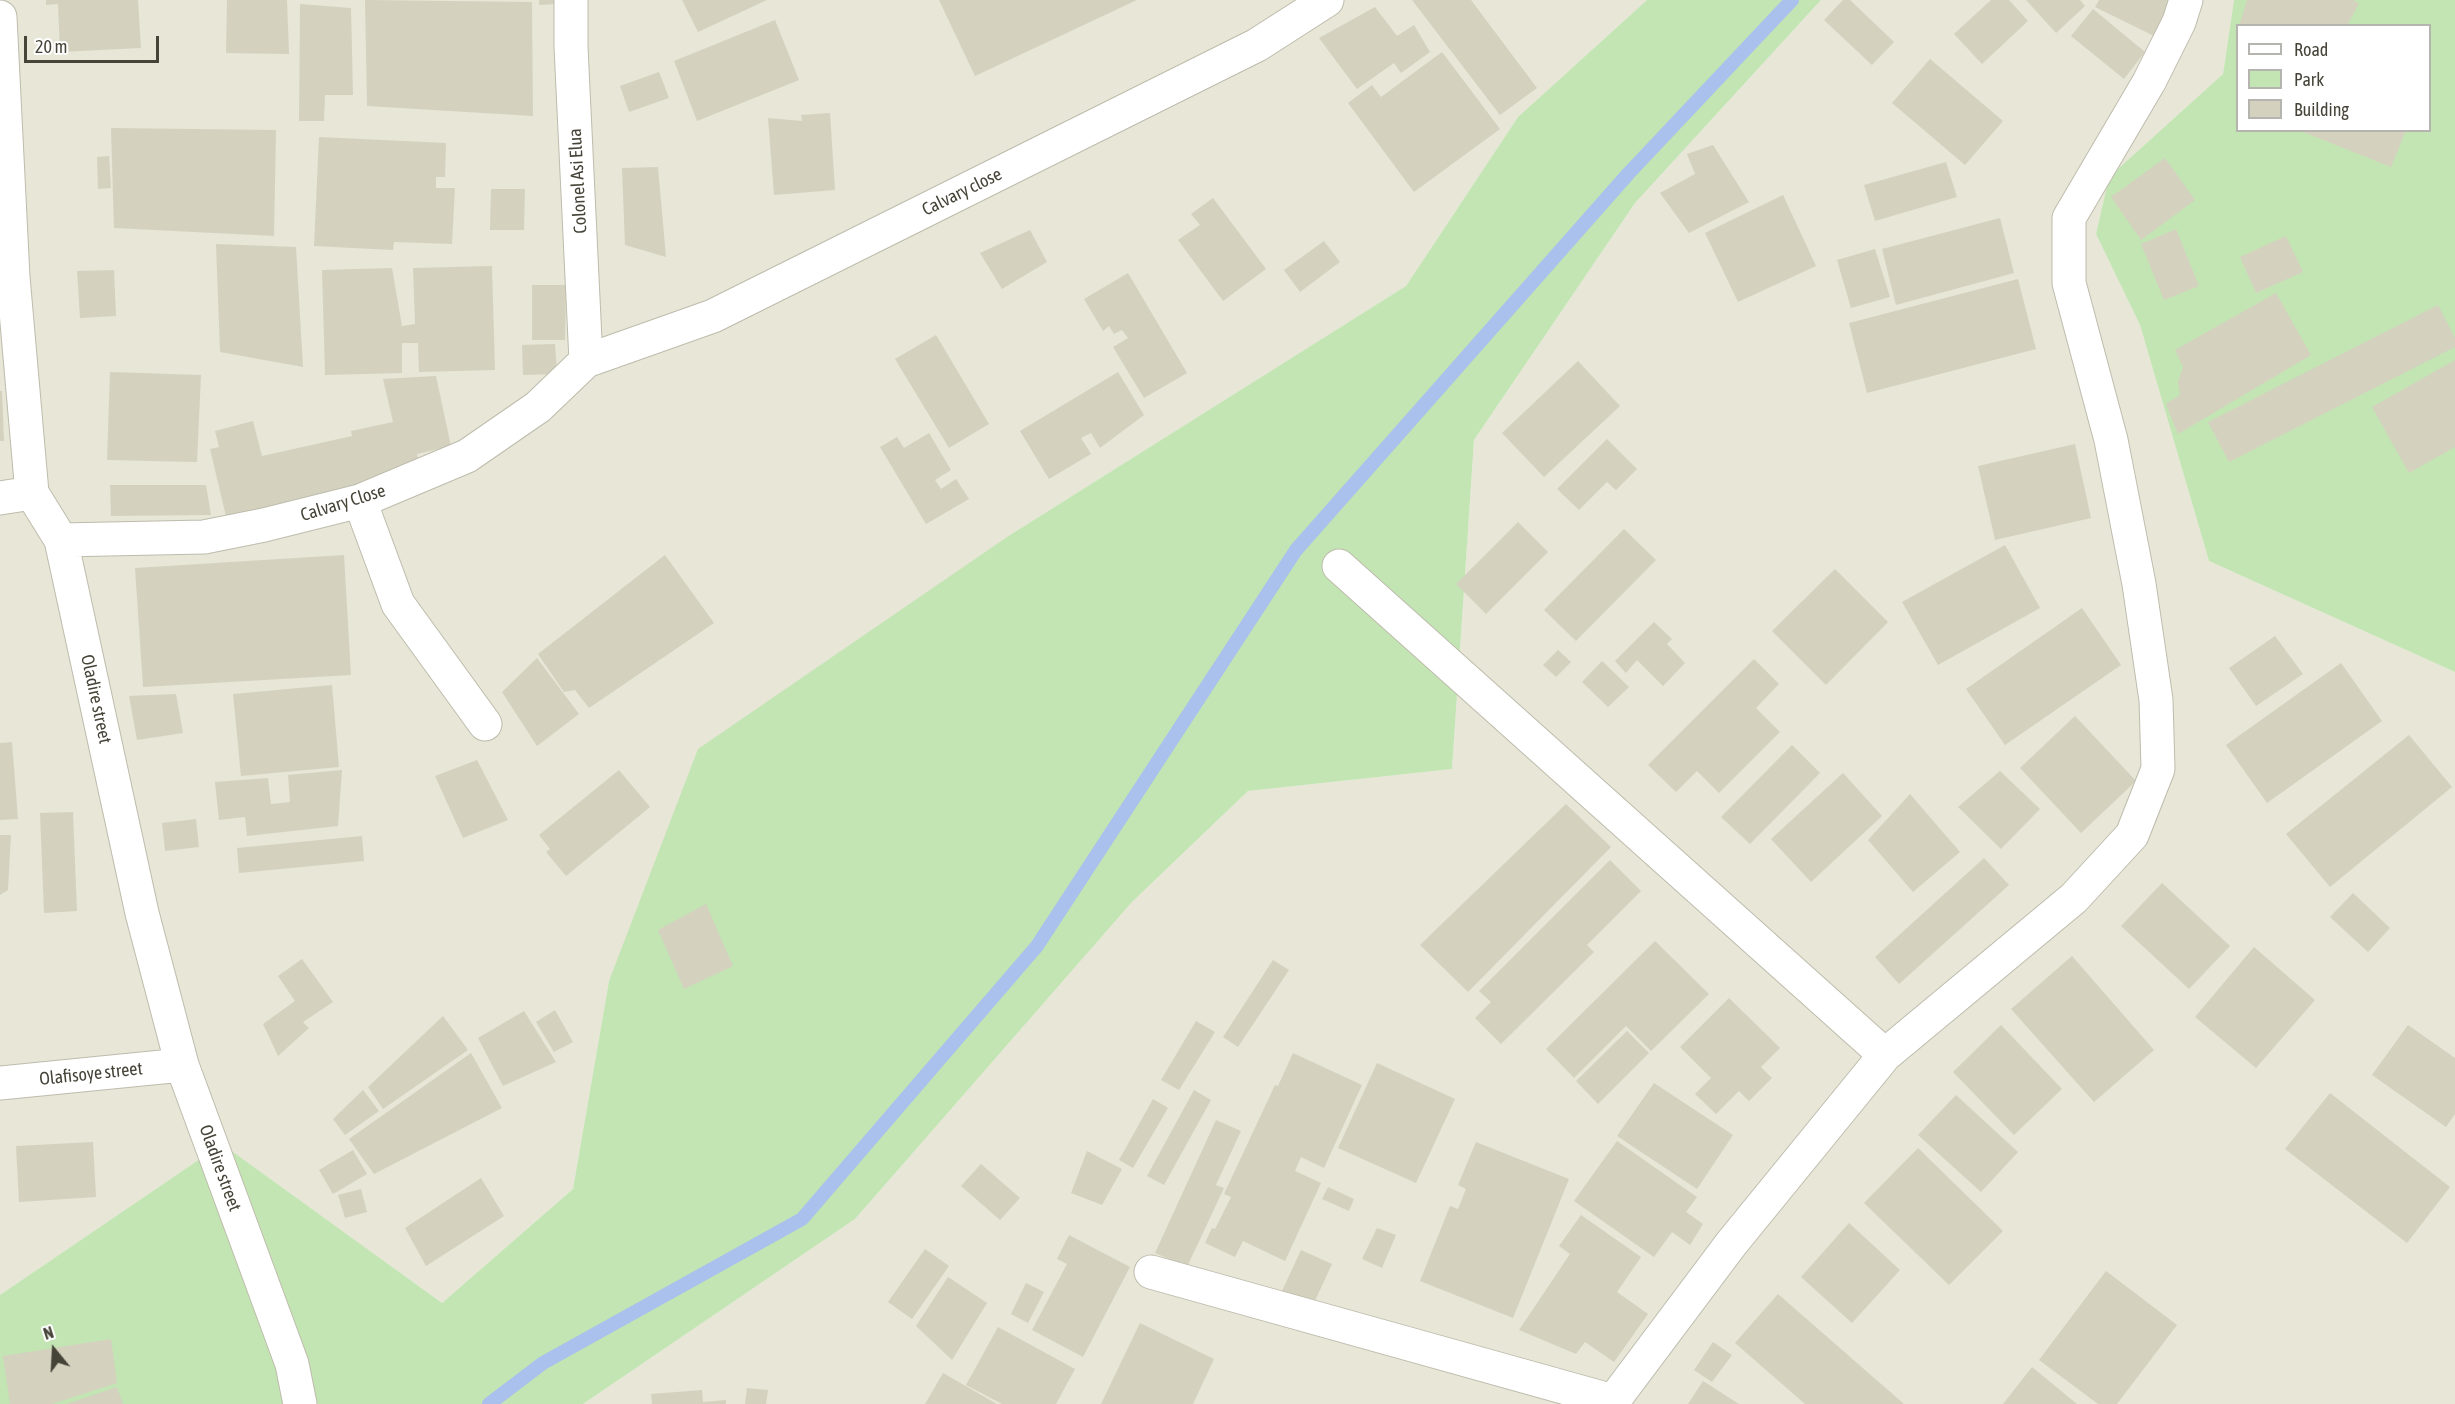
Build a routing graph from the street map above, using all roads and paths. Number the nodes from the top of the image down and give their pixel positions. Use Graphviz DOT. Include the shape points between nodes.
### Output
graph roads {
  1 [pos="571,0"];
  2 [pos="1327,0"];
  3 [pos="2186,0"];
  4 [pos="0,18"];
  5 [pos="586,361"];
  6 [pos="32,493"];
  7 [pos="0,498"];
  8 [pos="360,501"];
  9 [pos="61,540"];
  10 [pos="1339,566"];
  11 [pos="485,724"];
  12 [pos="1885,1055"];
  13 [pos="182,1065"];
  14 [pos="0,1083"];
  15 [pos="1151,1272"];
  16 [pos="1612,1402"];
  17 [pos="300,1404"];
  1 -- 5 [label="street, Colonel Asi Elua"];
  2 -- 5 [label="street, Calvary close" via="1257,45 713,316"];
  3 -- 12 [label="street" via="2149,82 2069,218 2069,283 2111,440 2139,584 2156,700 2158,769 2132,836 2074,898"];
  4 -- 6 [label="street, Oladire street" via="13,277"];
  5 -- 8 [label="street, Calvary Close" via="538,407 467,456"];
  6 -- 7 [label="street"];
  6 -- 9 [label="street, Oladire street"];
  8 -- 9 [label="street, Calvary Close" via="204,537"];
  8 -- 11 [label="street" via="398,604"];
  9 -- 13 [label="street, Oladire street" via="142,913"];
  10 -- 12 [label="street"];
  12 -- 16 [label="street" via="1731,1244"];
  13 -- 14 [label="street, Olafisoye street"];
  13 -- 17 [label="street, Oladire street" via="292,1364"];
  15 -- 16 [label="street"];
}
